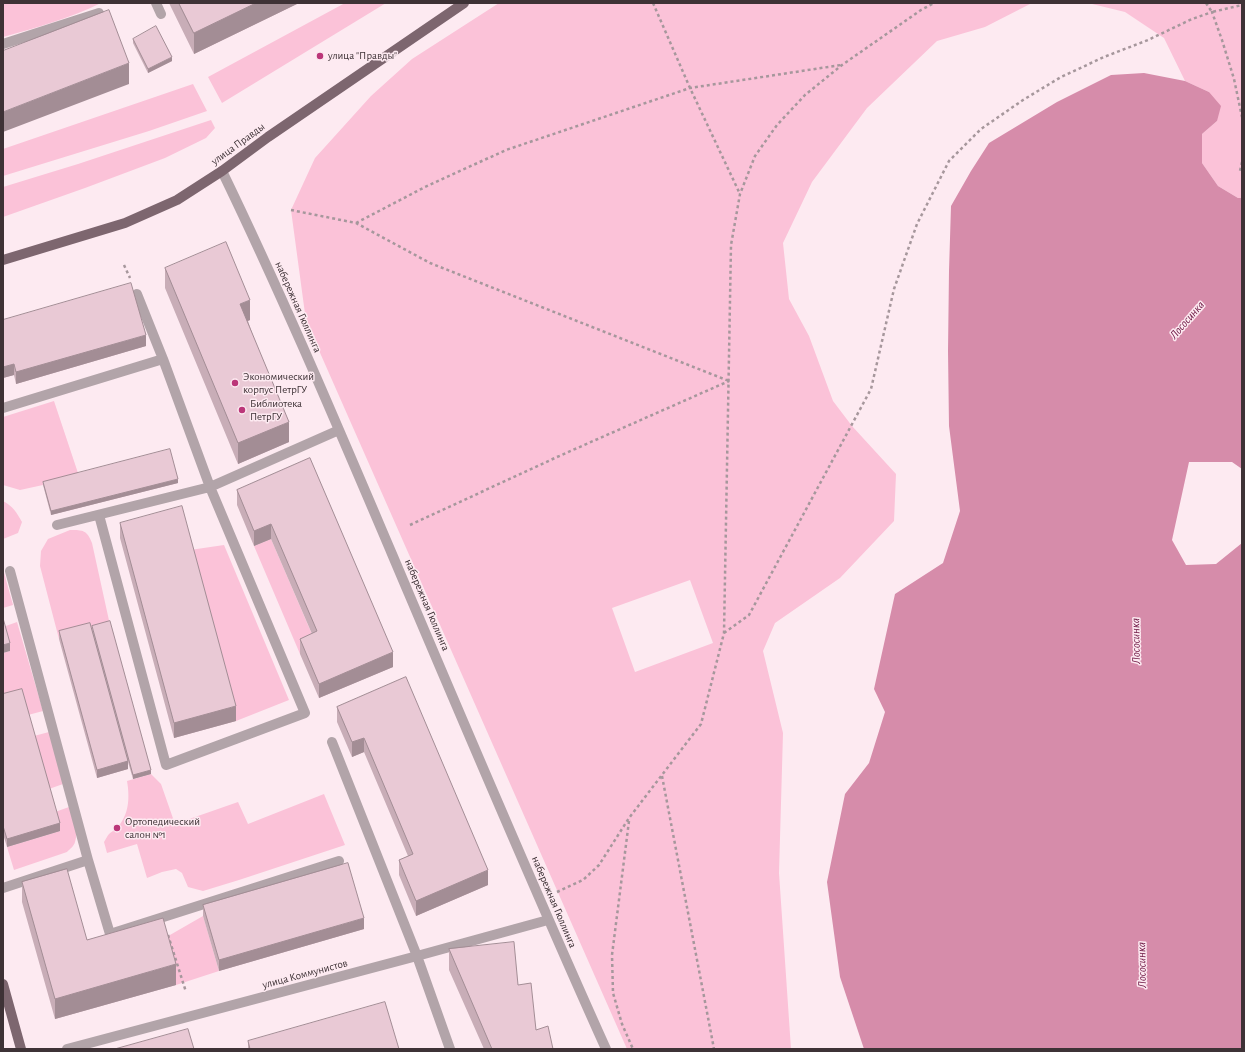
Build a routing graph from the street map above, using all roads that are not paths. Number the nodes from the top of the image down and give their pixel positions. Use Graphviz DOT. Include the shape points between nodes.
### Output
graph roads {
  1 [pos="156,3"];
  2 [pos="464,3"];
  3 [pos="99,13"];
  4 [pos="161,14"];
  5 [pos="3,44"];
  6 [pos="222,171"];
  7 [pos="3,260"];
  8 [pos="137,294"];
  9 [pos="163,359"];
  10 [pos="3,408"];
  11 [pos="339,430"];
  12 [pos="210,487"];
  13 [pos="98,514"];
  14 [pos="57,525"];
  15 [pos="10,572"];
  16 [pos="332,742"];
  17 [pos="88,860"];
  18 [pos="339,862"];
  19 [pos="3,888"];
  20 [pos="548,920"];
  21 [pos="417,956"];
  22 [pos="3,984"];
  23 [pos="21,1049"];
  24 [pos="67,1049"];
  25 [pos="450,1049"];
  26 [pos="606,1049"];
  1 -- 4 [label="street"];
  2 -- 6 [label="main road, улица Правды"];
  3 -- 5 [label="street"];
  6 -- 7 [label="main road, улица Правды" via="177,200 125,223"];
  6 -- 11 [label="street, набережная Гюллинга"];
  8 -- 9 [label="street"];
  9 -- 10 [label="street"];
  9 -- 12 [label="street"];
  11 -- 12 [label="street"];
  11 -- 20 [label="street, набережная Гюллинга"];
  12 -- 13 [label="street"];
  12 -- 13 [label="street" via="305,713 166,765"];
  13 -- 14 [label="street"];
  15 -- 17 [label="street"];
  16 -- 21 [label="street"];
  17 -- 18 [label="street" via="110,934"];
  17 -- 19 [label="street"];
  20 -- 21 [label="street, улица Коммунистов"];
  20 -- 26 [label="street, набережная Гюллинга"];
  21 -- 24 [label="street, улица Коммунистов"];
  21 -- 25 [label="street"];
  22 -- 23 [label="main road"];
}
